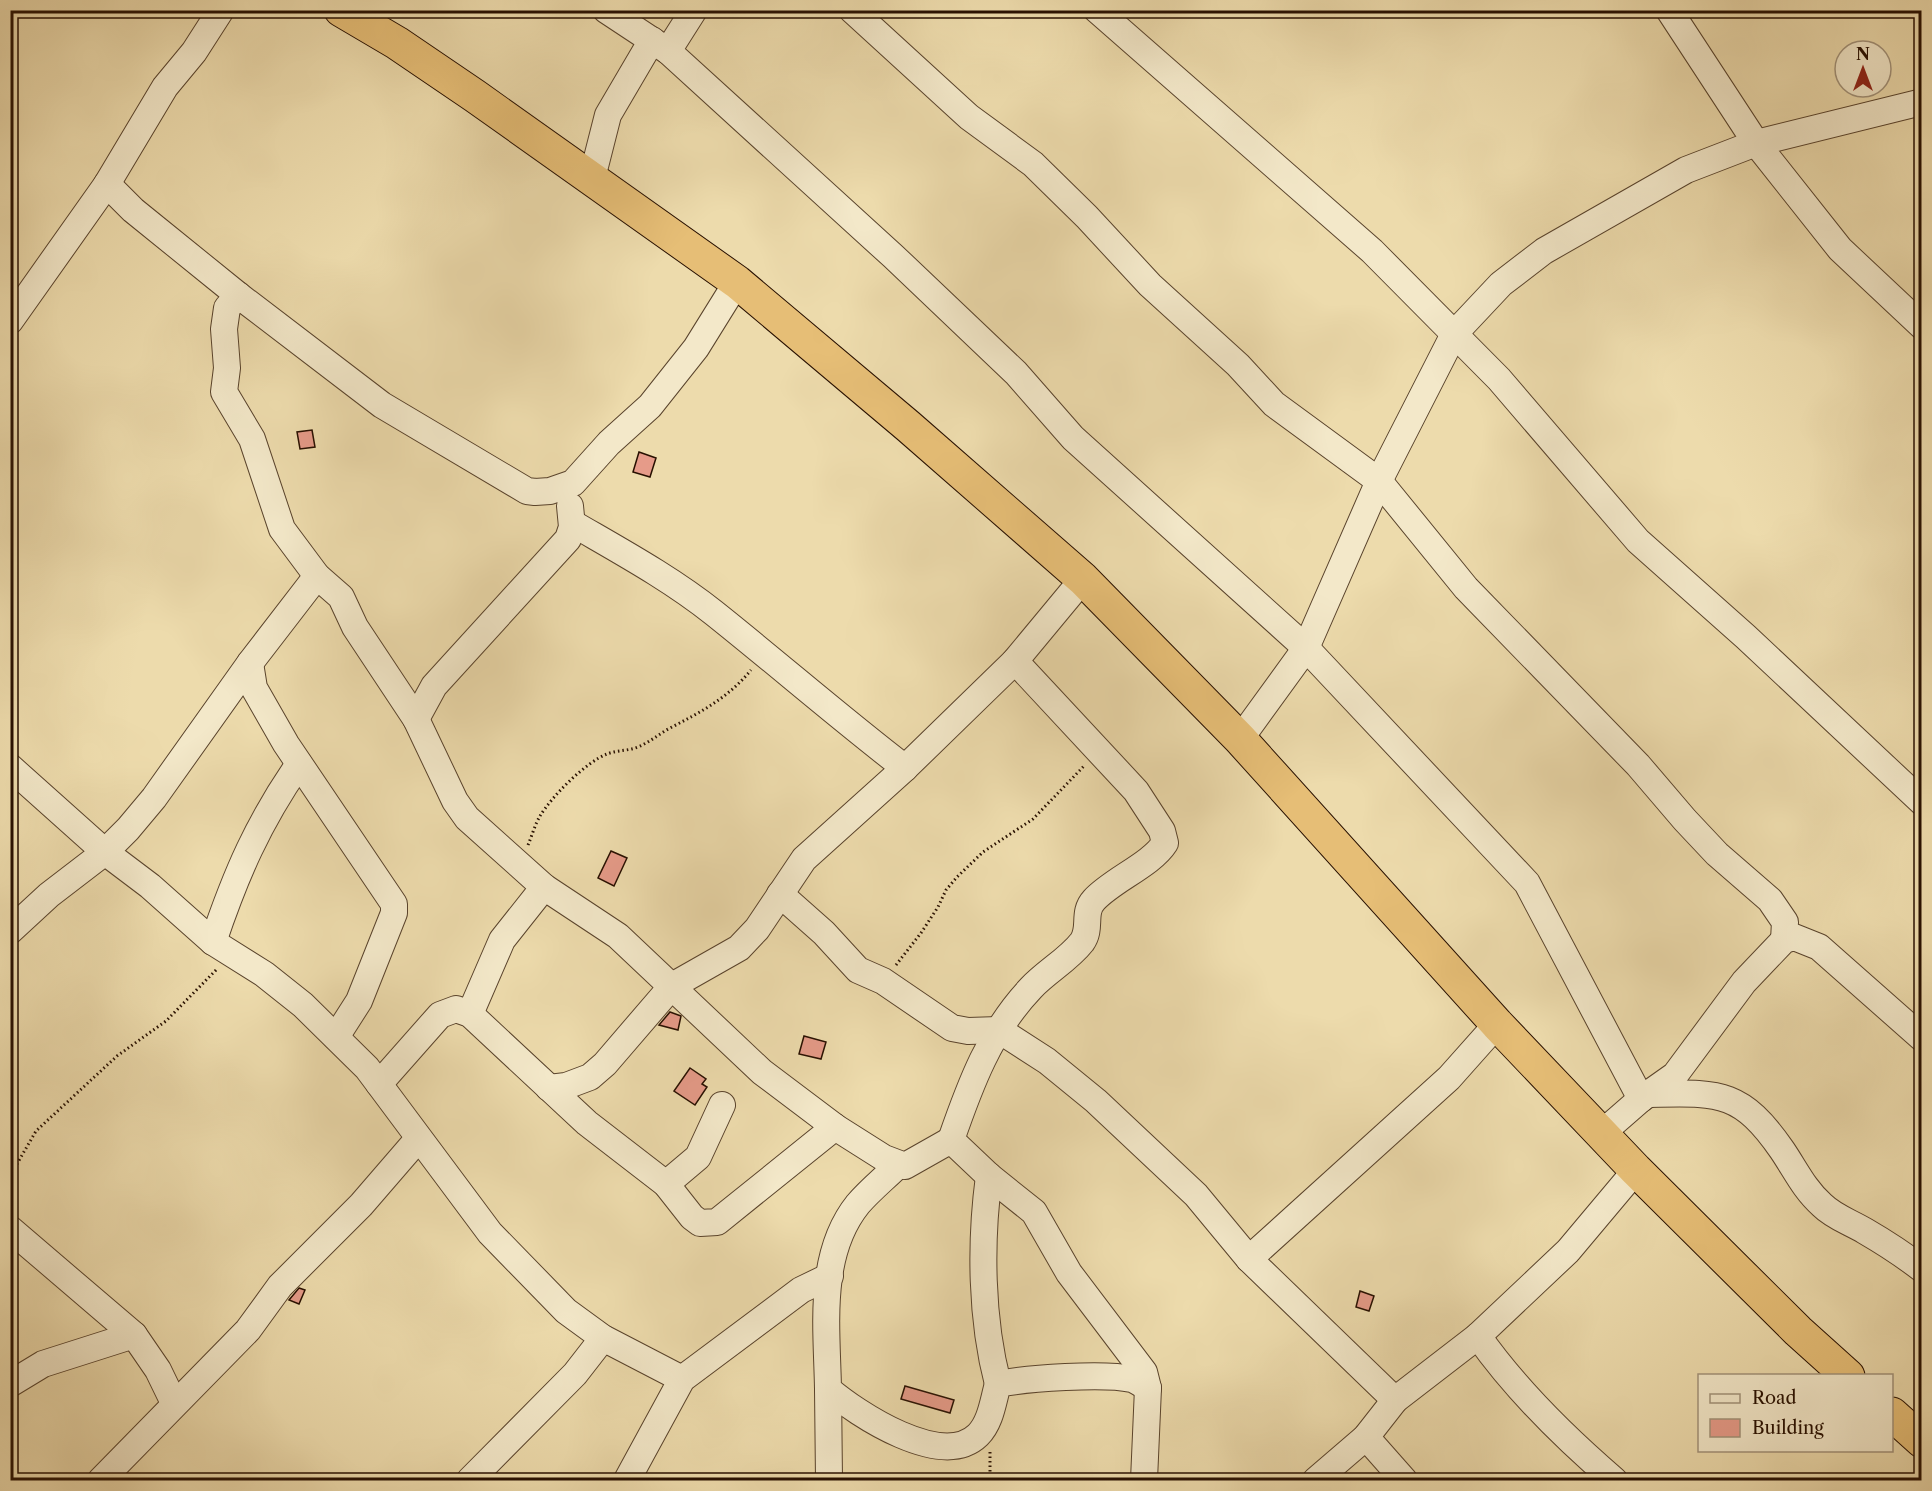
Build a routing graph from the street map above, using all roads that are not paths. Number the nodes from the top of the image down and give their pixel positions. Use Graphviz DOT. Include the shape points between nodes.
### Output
graph roads {
  1 [pos="220,10"];
  2 [pos="341,10"];
  3 [pos="606,10"];
  4 [pos="694,10"];
  5 [pos="852,10"];
  6 [pos="1097,10"];
  7 [pos="1669,10"];
  8 [pos="660,46"];
  9 [pos="1922,102"];
  10 [pos="1756,143"];
  11 [pos="592,178"];
  12 [pos="107,184"];
  13 [pos="737,282"];
  14 [pos="238,295"];
  15 [pos="10,321"];
  16 [pos="1922,326"];
  17 [pos="1454,334"];
  18 [pos="1380,480"];
  19 [pos="573,483"];
  20 [pos="572,523"];
  21 [pos="317,576"];
  22 [pos="1083,579"];
  23 [pos="1306,648"];
  24 [pos="1015,661"];
  25 [pos="250,663"];
  26 [pos="416,719"];
  27 [pos="1240,739"];
  28 [pos="298,764"];
  29 [pos="10,767"];
  30 [pos="905,768"];
  31 [pos="1922,802"];
  32 [pos="105,852"];
  33 [pos="544,887"];
  34 [pos="780,894"];
  35 [pos="10,931"];
  36 [pos="1784,940"];
  37 [pos="224,948"];
  38 [pos="672,986"];
  39 [pos="470,1014"];
  40 [pos="1497,1024"];
  41 [pos="999,1030"];
  42 [pos="336,1037"];
  43 [pos="1922,1038"];
  44 [pos="379,1083"];
  45 [pos="549,1088"];
  46 [pos="1645,1097"];
  47 [pos="722,1105"];
  48 [pos="835,1127"];
  49 [pos="1602,1133"];
  50 [pos="418,1139"];
  51 [pos="951,1140"];
  52 [pos="898,1165"];
  53 [pos="1636,1170"];
  54 [pos="989,1176"];
  55 [pos="666,1184"];
  56 [pos="10,1229"];
  57 [pos="1249,1259"];
  58 [pos="1922,1269"];
  59 [pos="830,1276"];
  60 [pos="134,1335"];
  61 [pos="1478,1336"];
  62 [pos="603,1338"];
  63 [pos="1846,1374"];
  64 [pos="682,1379"];
  65 [pos="10,1384"];
  66 [pos="998,1384"];
  67 [pos="1148,1388"];
  68 [pos="828,1389"];
  69 [pos="1395,1400"];
  70 [pos="174,1403"];
  71 [pos="1893,1415"];
  72 [pos="1366,1437"];
  73 [pos="1922,1441"];
  74 [pos="101,1480"];
  75 [pos="470,1480"];
  76 [pos="627,1480"];
  77 [pos="829,1480"];
  78 [pos="1144,1480"];
  79 [pos="1316,1480"];
  80 [pos="1404,1480"];
  81 [pos="1614,1480"];
  1 -- 12 [label="street" via="194,52 165,87"];
  2 -- 11 [label="highway" via="396,43"];
  3 -- 8 [label="street"];
  4 -- 8 [label="street"];
  5 -- 18 [label="street" via="969,117 1033,164 1150,285 1238,365 1274,404"];
  6 -- 17 [label="street" via="1326,209"];
  7 -- 10 [label="street"];
  8 -- 11 [label="street" via="608,115"];
  8 -- 23 [label="street" via="893,256 1016,373 1073,438"];
  9 -- 10 [label="street"];
  10 -- 16 [label="street" via="1840,249"];
  10 -- 17 [label="street" via="1686,170 1544,252 1501,284"];
  11 -- 13 [label="highway"];
  12 -- 14 [label="street" via="133,210"];
  12 -- 15 [label="street"];
  13 -- 19 [label="street" via="696,348 661,394"];
  13 -- 22 [label="highway"];
  14 -- 19 [label="street" via="382,405 527,490 550,491"];
  14 -- 21 [label="street" via="227,308 224,392 252,439 282,529"];
  17 -- 18 [label="street"];
  17 -- 31 [label="street" via="1499,379 1638,541"];
  18 -- 23 [label="street"];
  18 -- 36 [label="street" via="1466,588 1638,765 1693,829 1770,900 1785,922"];
  19 -- 20 [label="street"];
  20 -- 26 [label="street" via="568,539 434,686"];
  20 -- 30 [label="street" via="713,612"];
  21 -- 25 [label="street"];
  21 -- 26 [label="street" via="341,597 355,627"];
  22 -- 24 [label="street"];
  22 -- 27 [label="highway"];
  23 -- 27 [label="street"];
  23 -- 46 [label="street" via="1527,883"];
  24 -- 30 [label="street"];
  24 -- 41 [label="street" via="1136,791 1162,831 1165,843 1094,899 1086,912 1087,929 1082,942 1030,988"];
  25 -- 28 [label="street" via="254,688"];
  25 -- 32 [label="street" via="154,798"];
  26 -- 33 [label="street" via="455,801 484,835"];
  27 -- 40 [label="highway"];
  28 -- 37 [label="street" via="256,833"];
  28 -- 42 [label="street" via="394,904 394,913 359,1001"];
  29 -- 32 [label="street"];
  30 -- 34 [label="street" via="804,859"];
  32 -- 35 [label="street"];
  32 -- 37 [label="street"];
  33 -- 38 [label="street" via="618,936"];
  33 -- 39 [label="street" via="502,940"];
  34 -- 38 [label="street" via="739,948"];
  34 -- 41 [label="street" via="858,970 883,981 952,1028"];
  36 -- 43 [label="street" via="1794,937 1819,947"];
  36 -- 46 [label="street" via="1744,982 1687,1062"];
  37 -- 42 [label="street" via="264,974"];
  38 -- 45 [label="street" via="590,1077"];
  38 -- 48 [label="street" via="762,1072"];
  39 -- 44 [label="street" via="456,1009 440,1015"];
  39 -- 45 [label="street"];
  40 -- 49 [label="highway"];
  40 -- 57 [label="street" via="1449,1078"];
  41 -- 51 [label="street" via="970,1083"];
  41 -- 57 [label="street" via="1047,1061 1096,1101 1196,1195"];
  42 -- 44 [label="street"];
  44 -- 50 [label="street"];
  45 -- 55 [label="street"];
  46 -- 49 [label="street"];
  46 -- 58 [label="street" via="1696,1093 1738,1102 1758,1120 1820,1204"];
  47 -- 55 [label="street" via="698,1157"];
  48 -- 52 [label="street"];
  48 -- 55 [label="street" via="717,1222 700,1223"];
  49 -- 53 [label="highway"];
  50 -- 62 [label="street" via="441,1164 490,1233 566,1311"];
  50 -- 70 [label="street" via="280,1286 248,1330"];
  51 -- 52 [label="street" via="912,1163"];
  51 -- 54 [label="street"];
  52 -- 59 [label="street" via="858,1204 844,1227"];
  53 -- 61 [label="street" via="1568,1251"];
  53 -- 63 [label="highway"];
  54 -- 66 [label="street" via="988,1328"];
  54 -- 67 [label="street" via="1034,1212 1069,1273 1138,1361"];
  56 -- 60 [label="street"];
  57 -- 69 [label="street"];
  59 -- 64 [label="street" via="801,1290"];
  59 -- 68 [label="street" via="825,1307"];
  60 -- 65 [label="street" via="42,1364"];
  60 -- 70 [label="street"];
  61 -- 69 [label="street"];
  61 -- 81 [label="street" via="1505,1375"];
  62 -- 64 [label="street"];
  62 -- 75 [label="street" via="575,1374"];
  64 -- 76 [label="street"];
  66 -- 67 [label="street" via="1113,1378 1133,1380"];
  66 -- 68 [label="street" via="989,1418 977,1436 948,1447 910,1440 849,1407"];
  67 -- 78 [label="street"];
  68 -- 77 [label="street"];
  69 -- 72 [label="street"];
  70 -- 74 [label="street"];
  71 -- 73 [label="highway"];
  72 -- 79 [label="street"];
  72 -- 80 [label="street"];
}
